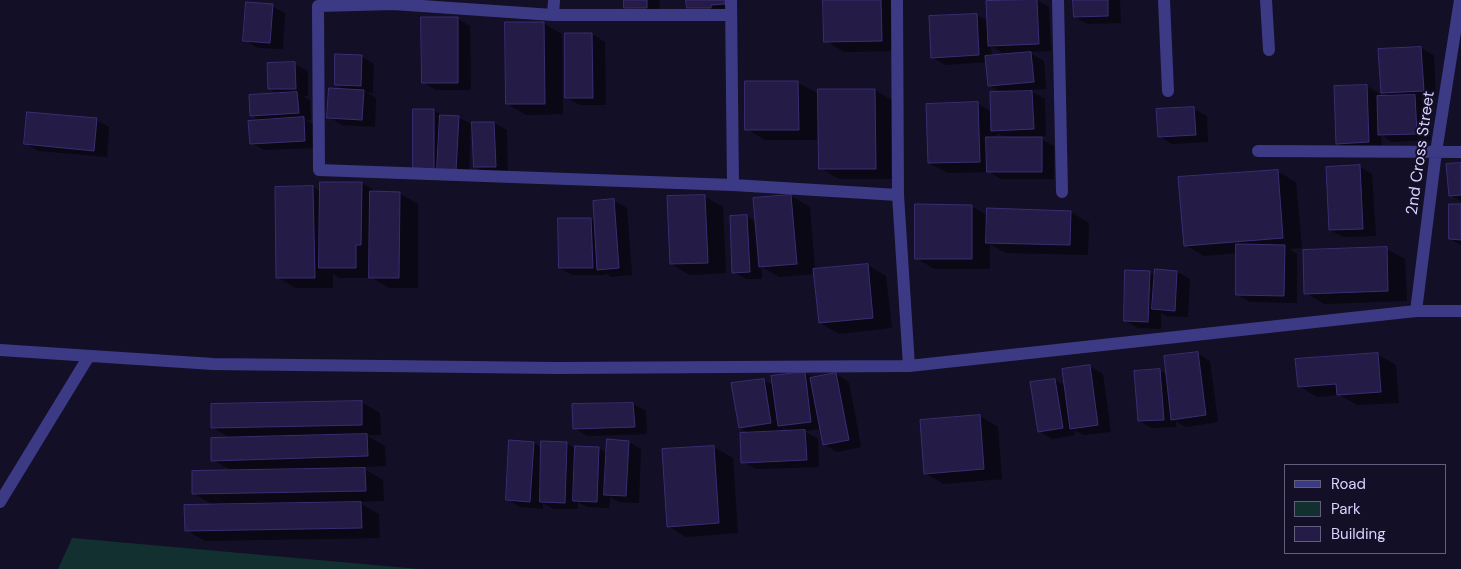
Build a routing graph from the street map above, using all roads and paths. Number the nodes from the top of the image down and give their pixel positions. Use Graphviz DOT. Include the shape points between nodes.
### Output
graph roads {
  1 [pos="554,0"];
  2 [pos="731,0"];
  3 [pos="897,0"];
  4 [pos="1058,0"];
  5 [pos="1164,0"];
  6 [pos="1266,0"];
  7 [pos="1460,0"];
  8 [pos="394,2"];
  9 [pos="553,14"];
  10 [pos="731,16"];
  11 [pos="1269,50"];
  12 [pos="1168,91"];
  13 [pos="1258,151"];
  14 [pos="1436,152"];
  15 [pos="1461,152"];
  16 [pos="734,185"];
  17 [pos="1062,192"];
  18 [pos="898,195"];
  19 [pos="1416,311"];
  20 [pos="1461,311"];
  21 [pos="0,350"];
  22 [pos="89,356"];
  23 [pos="909,366"];
  24 [pos="0,502"];
  1 -- 9 [label="street"];
  2 -- 10 [label="street"];
  3 -- 18 [label="street"];
  4 -- 17 [label="street"];
  5 -- 12 [label="street"];
  6 -- 11 [label="street"];
  7 -- 14 [label="street, 2nd Cross Street"];
  8 -- 9 [label="street"];
  8 -- 16 [label="street" via="318,6 319,170"];
  9 -- 10 [label="street"];
  10 -- 16 [label="street"];
  13 -- 14 [label="street"];
  14 -- 15 [label="street"];
  14 -- 19 [label="street, 2nd Cross Street"];
  16 -- 18 [label="street"];
  18 -- 23 [label="street"];
  19 -- 20 [label="street"];
  19 -- 23 [label="street"];
  21 -- 22 [label="street"];
  22 -- 23 [label="street" via="213,364 556,368"];
  22 -- 24 [label="street"];
}
